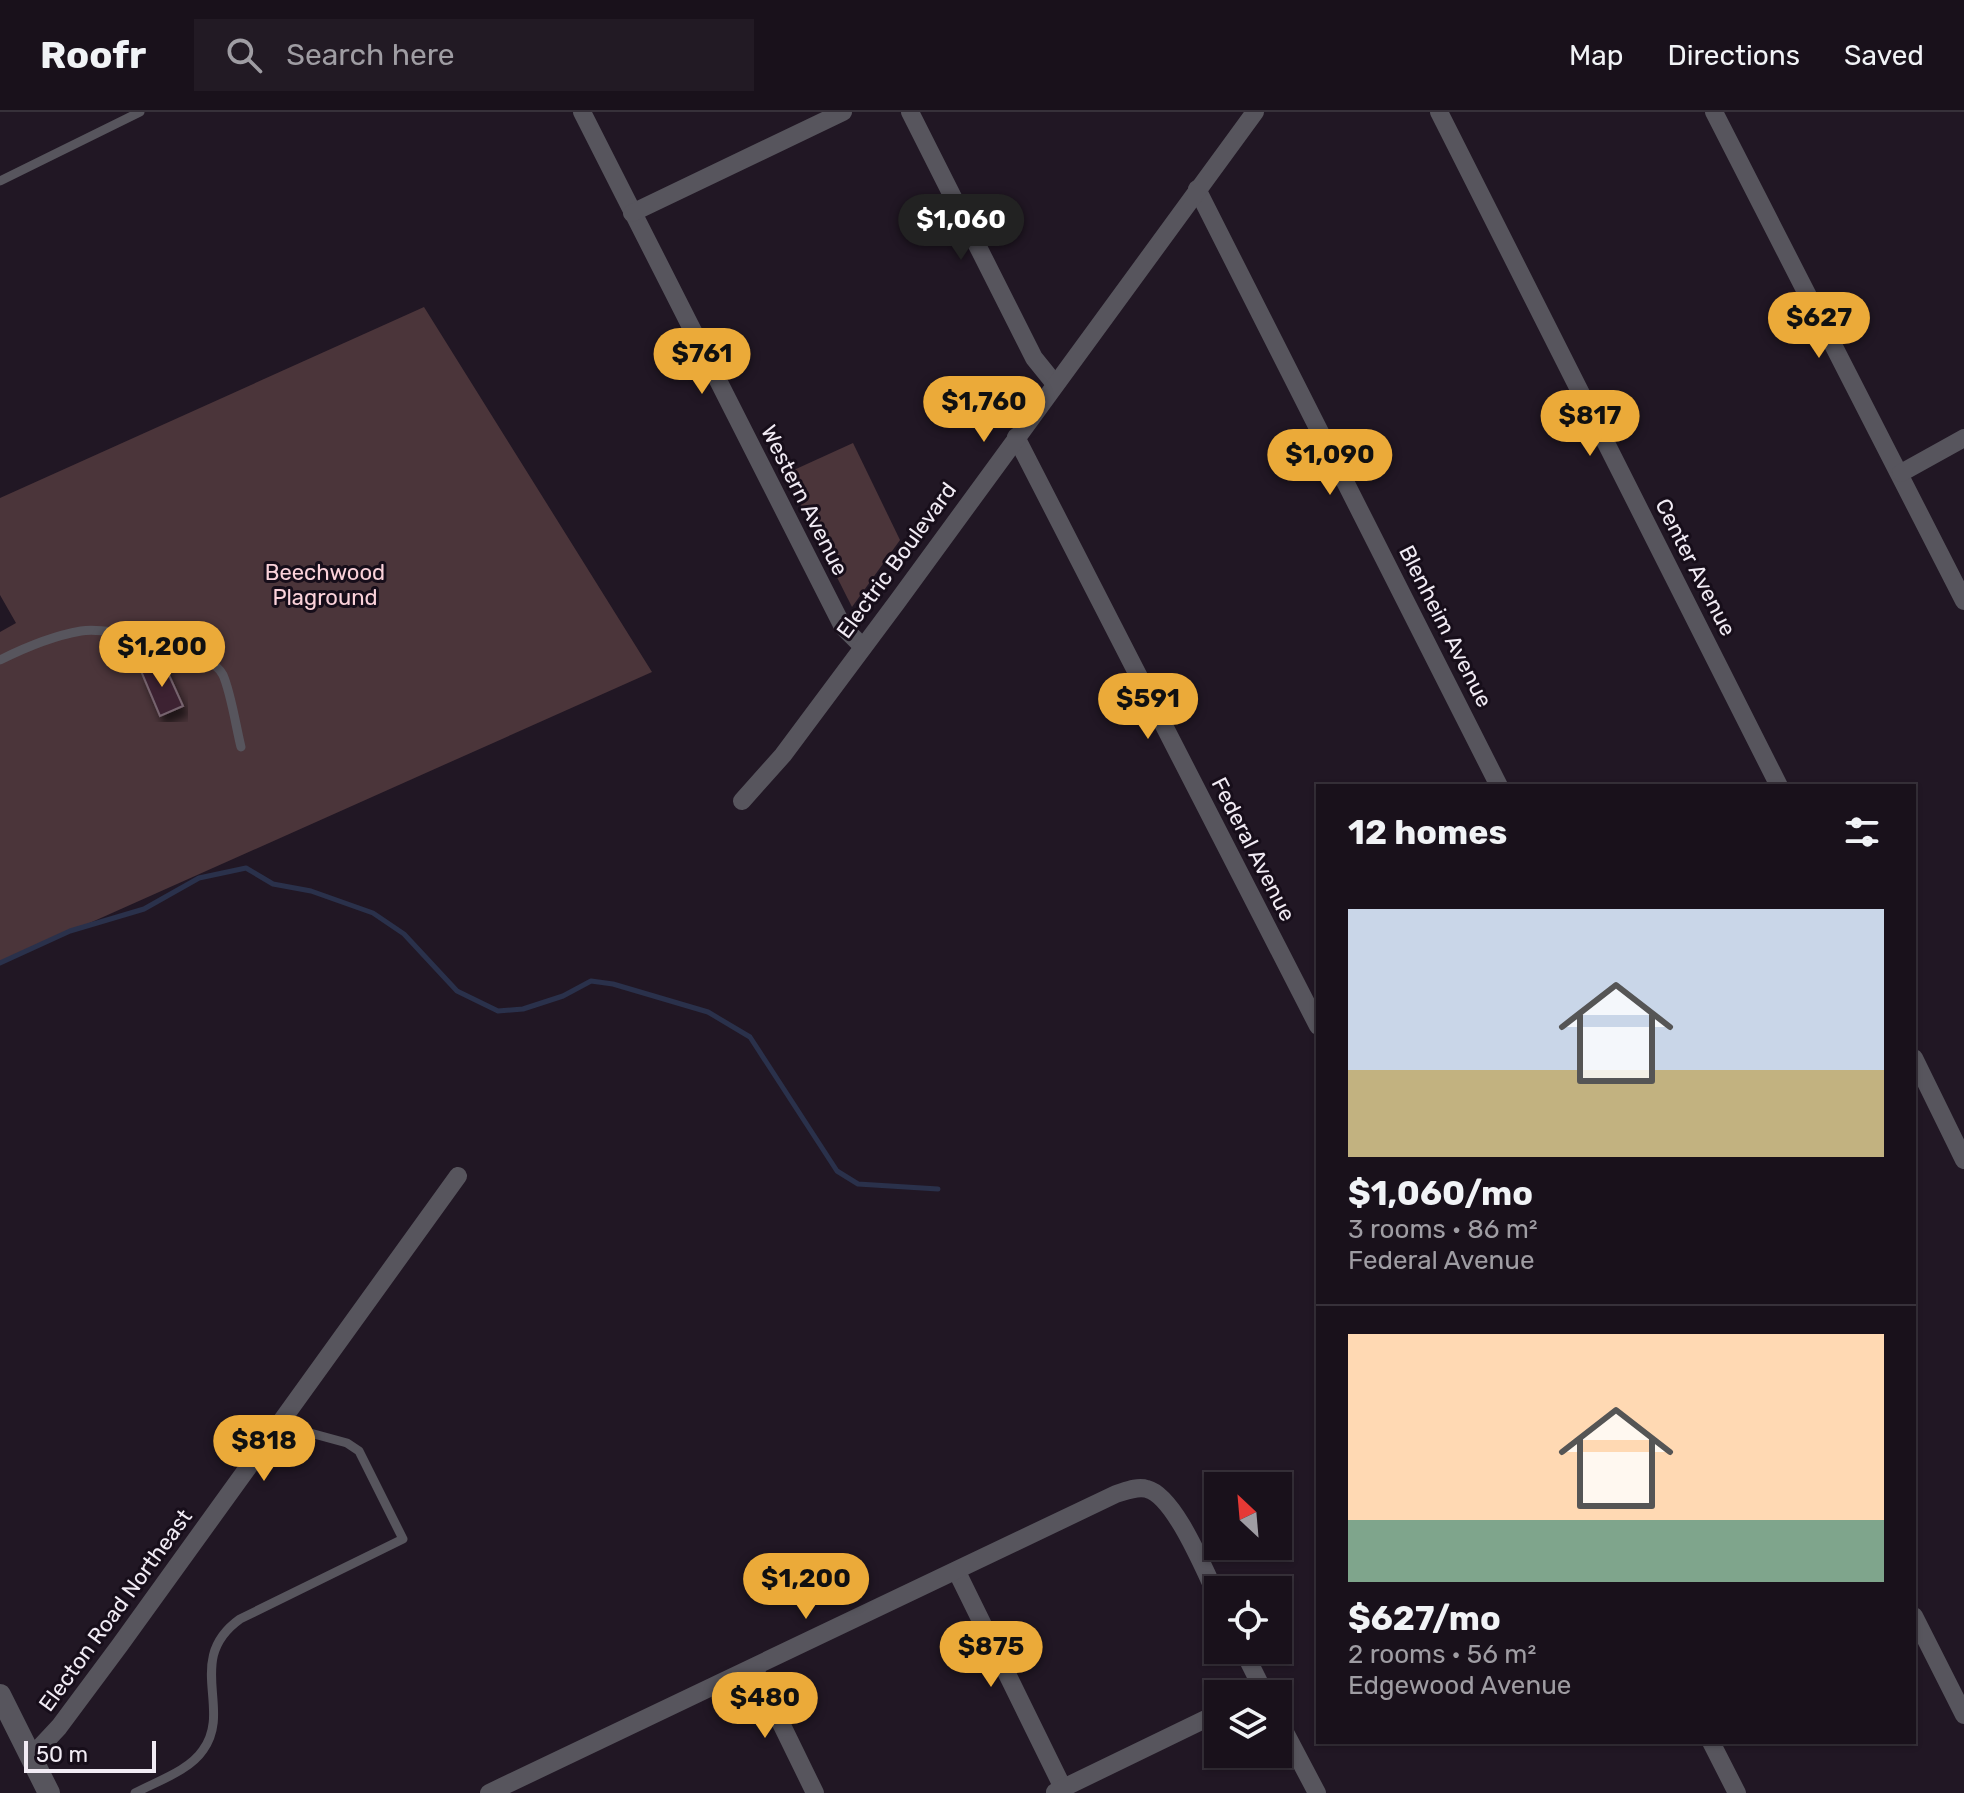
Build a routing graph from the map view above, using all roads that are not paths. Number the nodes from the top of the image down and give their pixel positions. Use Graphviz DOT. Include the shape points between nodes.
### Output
graph roads {
  1 [pos="140,112"];
  2 [pos="582,112"];
  3 [pos="843,112"];
  4 [pos="910,112"];
  5 [pos="1439,112"];
  6 [pos="1714,112"];
  7 [pos="1247,116"];
  8 [pos="0,181"];
  9 [pos="1197,189"];
  10 [pos="632,213"];
  11 [pos="1055,384"];
  12 [pos="1016,437"];
  13 [pos="1964,438"];
  14 [pos="1901,473"];
  15 [pos="1964,601"];
  16 [pos="863,647"];
  17 [pos="0,660"];
  18 [pos="241,747"];
  19 [pos="1498,784"];
  20 [pos="1778,784"];
  21 [pos="742,801"];
  22 [pos="1316,1022"];
  23 [pos="1916,1062"];
  24 [pos="1964,1160"];
  25 [pos="458,1176"];
  26 [pos="281,1425"];
  27 [pos="957,1572"];
  28 [pos="1206,1576"];
  29 [pos="1916,1620"];
  30 [pos="754,1668"];
  31 [pos="0,1695"];
  32 [pos="1964,1715"];
  33 [pos="1204,1720"];
  34 [pos="1712,1744"];
  35 [pos="1292,1746"];
  36 [pos="31,1757"];
  37 [pos="1058,1791"];
  38 [pos="49,1793"];
  39 [pos="135,1793"];
  40 [pos="489,1793"];
  41 [pos="815,1793"];
  42 [pos="1317,1793"];
  43 [pos="1737,1793"];
  1 -- 8 [label="lane"];
  2 -- 10 [label="street, Western Avenue"];
  3 -- 10 [label="street"];
  4 -- 11 [label="street" via="1034,358"];
  5 -- 20 [label="street, Center Avenue"];
  6 -- 14 [label="street"];
  7 -- 9 [label="street, Electric Boulevard"];
  9 -- 11 [label="street, Electric Boulevard"];
  9 -- 19 [label="street, Blenheim Avenue"];
  10 -- 16 [label="street, Western Avenue" via="843,627"];
  11 -- 12 [label="street, Electric Boulevard"];
  12 -- 16 [label="street, Electric Boulevard"];
  12 -- 22 [label="street, Federal Avenue"];
  13 -- 14 [label="street"];
  14 -- 15 [label="street"];
  16 -- 21 [label="street, Electric Boulevard"];
  17 -- 18 [label="lane" via="34,643 84,630 155,640 210,659 223,676"];
  23 -- 24 [label="street"];
  25 -- 26 [label="street, Electon Road Northeast"];
  26 -- 36 [label="street, Electon Road Northeast" via="77,1704"];
  26 -- 39 [label="lane" via="359,1451 403,1539 222,1631 214,1646 206,1748 193,1762"];
  27 -- 28 [label="street" via="1092,1504 1137,1488 1158,1495 1170,1507"];
  27 -- 30 [label="street"];
  27 -- 37 [label="street"];
  29 -- 32 [label="street"];
  30 -- 40 [label="street"];
  30 -- 41 [label="street"];
  31 -- 36 [label="street"];
  33 -- 37 [label="street"];
  34 -- 43 [label="street"];
  35 -- 42 [label="street"];
  36 -- 38 [label="street"];
}
